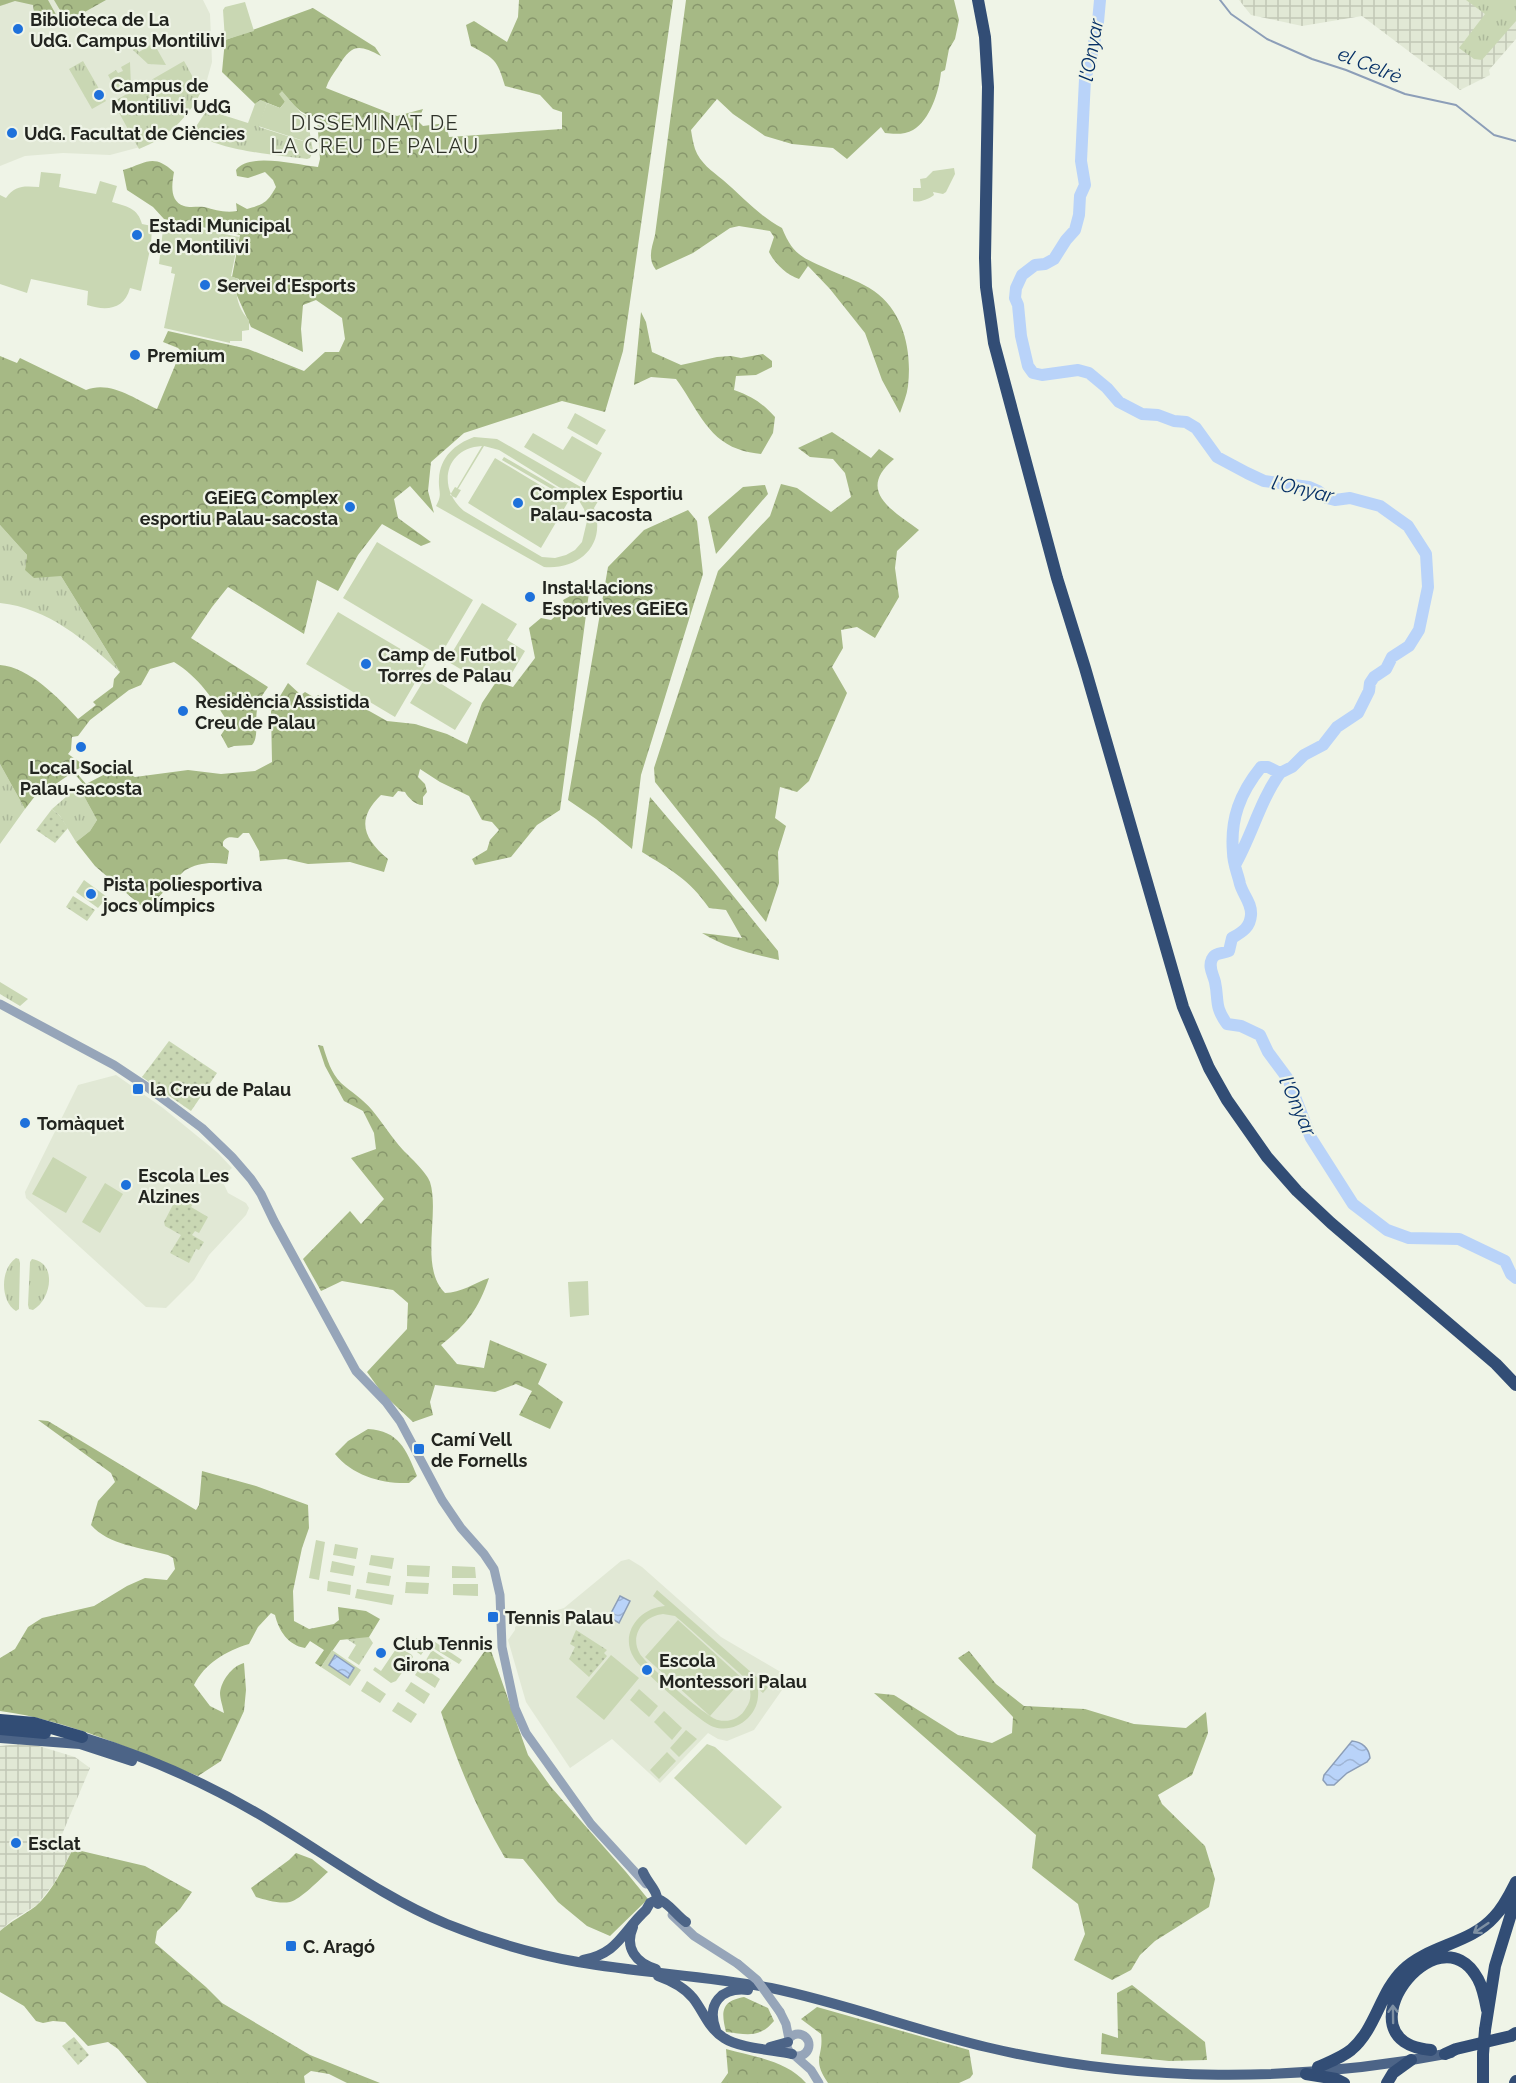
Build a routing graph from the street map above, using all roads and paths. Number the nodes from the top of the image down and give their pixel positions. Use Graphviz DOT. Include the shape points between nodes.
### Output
graph roads {
  1 [pos="978,0"];
  2 [pos="0,1004"];
  3 [pos="1516,1385"];
  4 [pos="0,1718"];
  5 [pos="0,1729"];
  6 [pos="82,1737"];
  7 [pos="0,1738"];
  8 [pos="270,1821"];
  9 [pos="604,1839"];
  10 [pos="643,1872"];
  11 [pos="1516,1882"];
  12 [pos="650,1889"];
  13 [pos="1516,1898"];
  14 [pos="652,1905"];
  15 [pos="668,1910"];
  16 [pos="635,1921"];
  17 [pos="686,1922"];
  18 [pos="715,1949"];
  19 [pos="574,1961"];
  20 [pos="635,1970"];
  21 [pos="674,1974"];
  22 [pos="815,1999"];
  23 [pos="1487,2010"];
  24 [pos="786,2024"];
  25 [pos="1516,2032"];
  26 [pos="717,2033"];
  27 [pos="801,2034"];
  28 [pos="1516,2039"];
  29 [pos="788,2040"];
  30 [pos="809,2046"];
  31 [pos="764,2048"];
  32 [pos="1431,2049"];
  33 [pos="793,2054"];
  34 [pos="1445,2054"];
  35 [pos="1411,2060"];
  36 [pos="1318,2067"];
  37 [pos="811,2070"];
  38 [pos="1264,2074"];
  39 [pos="1306,2074"];
  40 [pos="819,2083"];
  41 [pos="1344,2083"];
  42 [pos="1387,2083"];
  43 [pos="1483,2083"];
  1 -- 3 [label="highway" via="988,79 985,248 994,343 1057,578 1183,1007 1227,1100 1267,1157 1331,1223 1490,1358"];
  2 -- 9 [label="street" via="114,1065 176,1108 217,1142 251,1179 356,1371 400,1421 442,1500 494,1569 500,1595 501,1647 518,1715 535,1747"];
  4 -- 6 [label="highway"];
  5 -- 6 [label="highway"];
  6 -- 8 [label="main road" via="164,1766"];
  7 -- 8 [label="main road" via="80,1744 153,1767"];
  8 -- 19 [label="main road" via="416,1910 495,1942"];
  9 -- 10 [label="street"];
  9 -- 12 [label="street"];
  10 -- 14 [label="main road" via="658,1894"];
  10 -- 17 [label="street"];
  11 -- 36 [label="highway, one-way" via="1503,1906 1483,1927 1425,1954 1403,1970 1386,1991 1359,2042"];
  12 -- 14 [label="main road"];
  13 -- 23 [label="highway" via="1495,1966"];
  14 -- 15 [label="main road"];
  14 -- 16 [label="main road"];
  14 -- 17 [label="main road" via="663,1901"];
  15 -- 18 [label="street" via="688,1931"];
  16 -- 19 [label="main road" via="607,1952"];
  16 -- 21 [label="main road" via="630,1942 636,1958"];
  17 -- 18 [label="street"];
  18 -- 24 [label="street, bridge" via="757,1980"];
  19 -- 20 [label="main road"];
  20 -- 21 [label="main road"];
  20 -- 26 [label="main road" via="683,1988"];
  21 -- 22 [label="main road"];
  22 -- 26 [label="main road" via="729,1991 714,2007"];
  22 -- 38 [label="main road" via="988,2048 1061,2063 1161,2074"];
  32 -- 23 [label="highway, one-way" via="1408,2043 1399,2035 1392,2019 1396,1994 1420,1967 1438,1959 1463,1962 1478,1977"];
  23 -- 43 [label="highway, bridge"];
  24 -- 27 [label="street"];
  24 -- 29 [label="street"];
  25 -- 32 [label="main road"];
  25 -- 34 [label="highway"];
  26 -- 31 [label="main road" via="732,2042"];
  27 -- 29 [label="street"];
  27 -- 30 [label="street" via="808,2039"];
  28 -- 34 [label="main road"];
  29 -- 31 [label="main road"];
  29 -- 33 [label="street"];
  30 -- 33 [label="street" via="802,2055"];
  30 -- 37 [label="street"];
  31 -- 33 [label="main road"];
  32 -- 36 [label="main road"];
  33 -- 37 [label="street"];
  34 -- 35 [label="main road"];
  35 -- 39 [label="main road"];
  35 -- 42 [label="highway" via="1393,2073"];
  36 -- 38 [label="main road"];
  37 -- 40 [label="street"];
  38 -- 39 [label="main road"];
  39 -- 41 [label="highway"];
}
